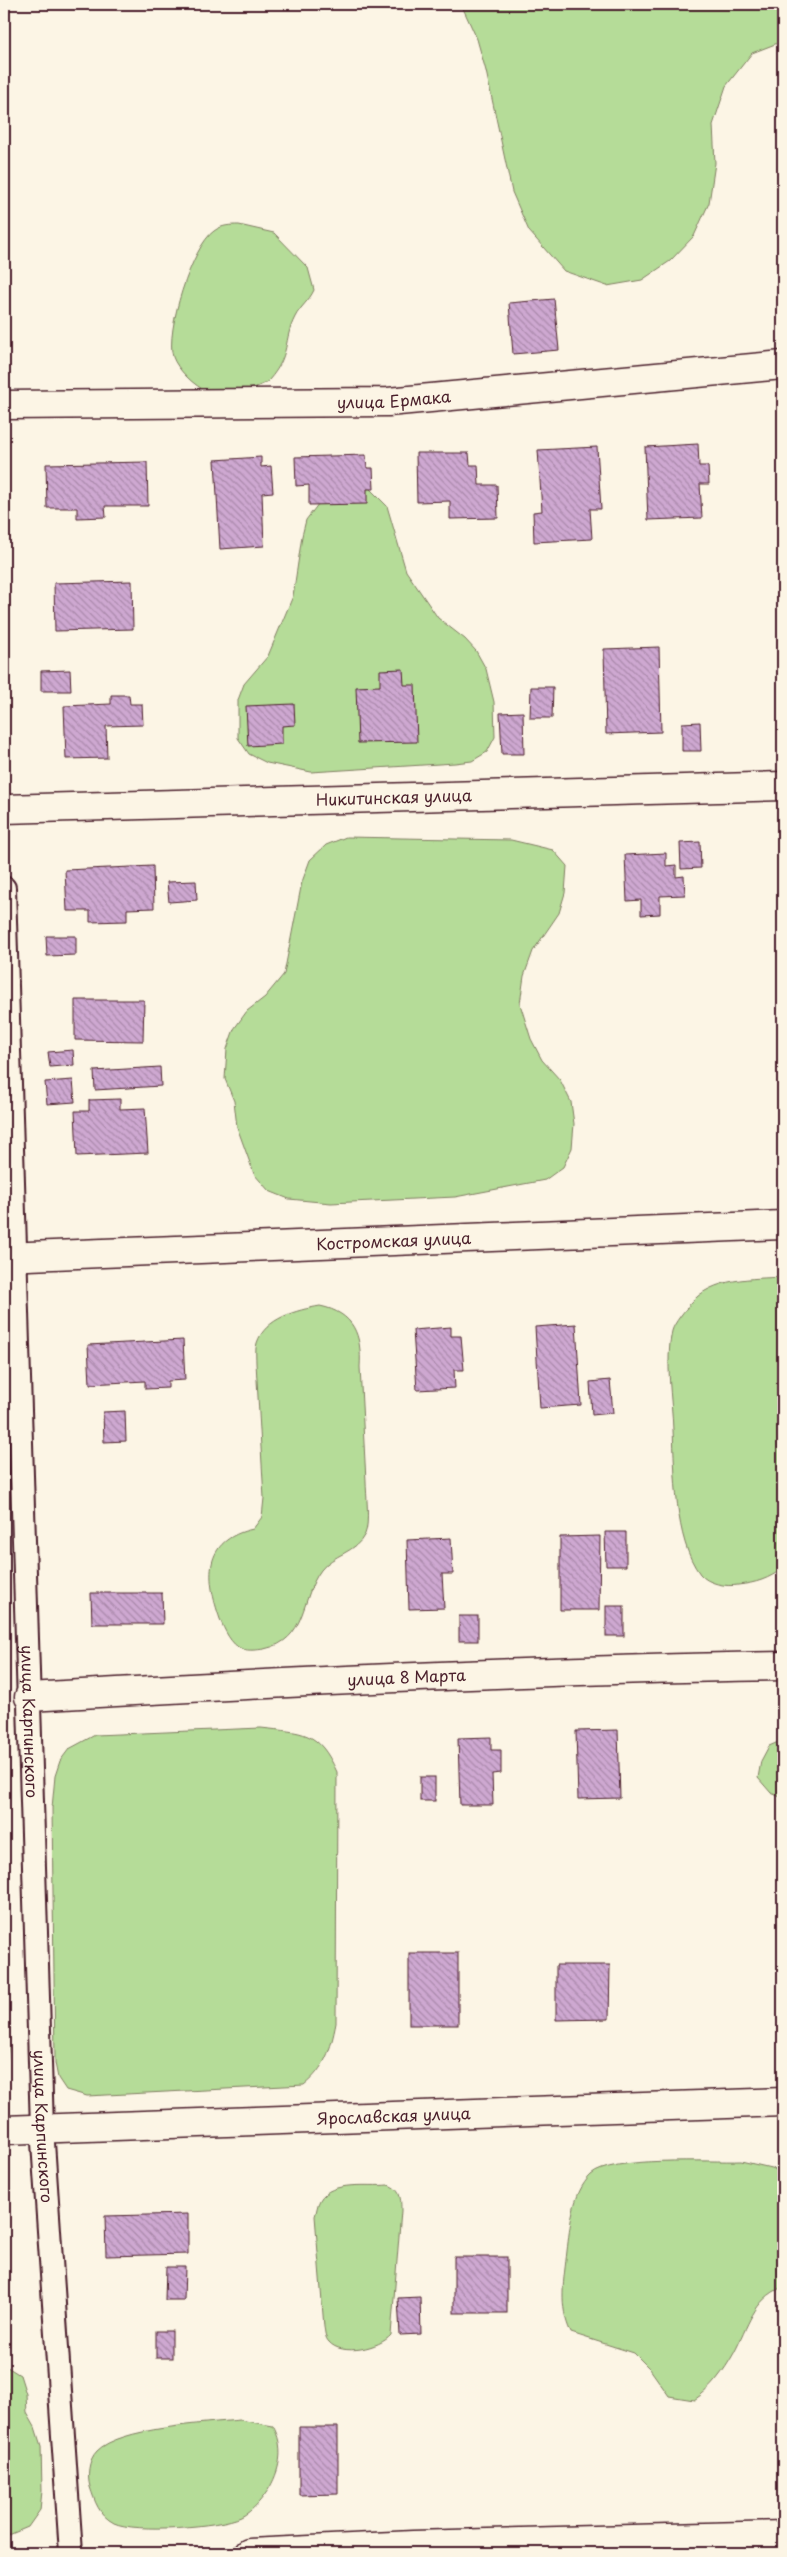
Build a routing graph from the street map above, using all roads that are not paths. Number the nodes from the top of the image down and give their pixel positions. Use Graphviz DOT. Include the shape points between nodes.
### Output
graph roads {
  1 [pos="783,365"];
  2 [pos="4,405"];
  3 [pos="783,786"];
  4 [pos="4,809"];
  5 [pos="4,888"];
  6 [pos="783,1225"];
  7 [pos="9,1256"];
  8 [pos="783,1666"];
  9 [pos="29,1697"];
  10 [pos="783,2102"];
  11 [pos="42,2128"];
  12 [pos="4,2130"];
  13 [pos="783,2535"];
  14 [pos="71,2553"];
  15 [pos="249,2553"];
  1 -- 2 [label="street, улица Ермака" via="388,402"];
  3 -- 4 [label="street, Никитинская улица"];
  5 -- 7 [label="lane, улица Карпинского"];
  6 -- 7 [label="street, Костромская улица"];
  7 -- 9 [label="lane, улица Карпинского"];
  8 -- 9 [label="street, улица 8 Марта" via="555,1670"];
  9 -- 11 [label="lane, улица Карпинского"];
  10 -- 11 [label="street, Ярославская улица"];
  11 -- 12 [label="street, Ярославская улица"];
  11 -- 14 [label="lane, улица Карпинского"];
  13 -- 15 [label="street"];
}
